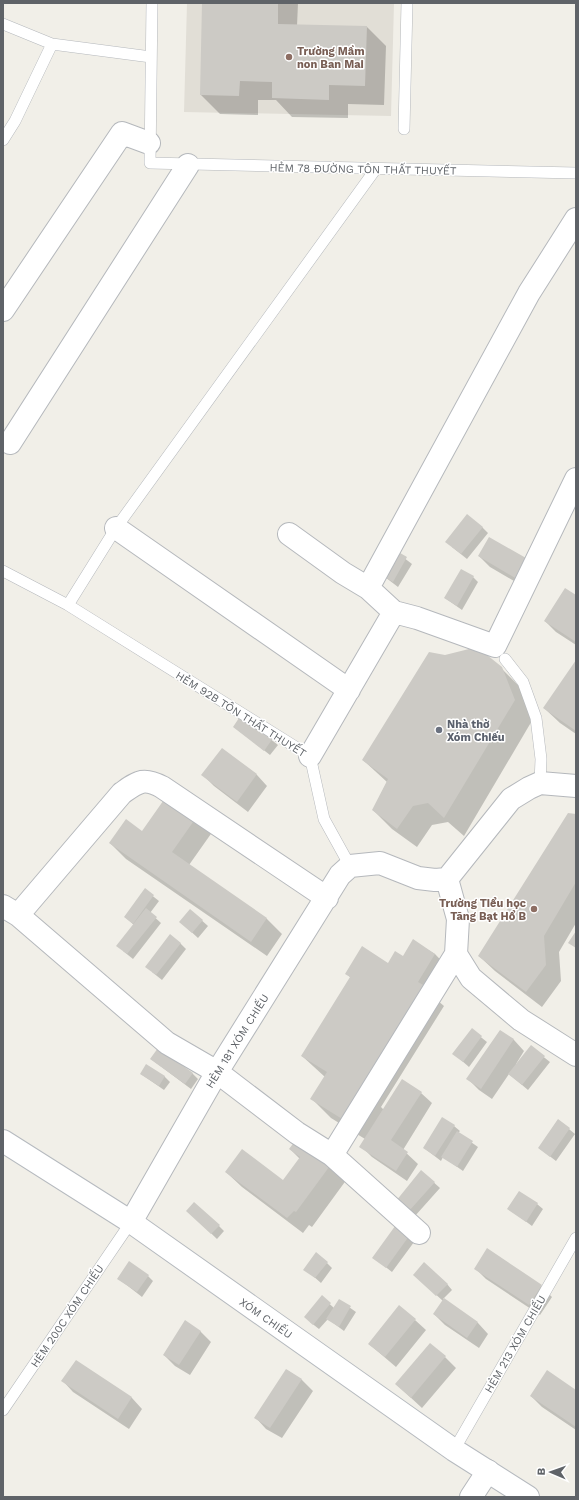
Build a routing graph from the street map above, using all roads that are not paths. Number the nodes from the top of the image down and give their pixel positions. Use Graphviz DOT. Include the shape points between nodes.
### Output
graph roads {
  1 [pos="152,3"];
  2 [pos="408,3"];
  3 [pos="3,24"];
  4 [pos="52,44"];
  5 [pos="151,57"];
  6 [pos="404,129"];
  7 [pos="3,140"];
  8 [pos="149,153"];
  9 [pos="188,165"];
  10 [pos="375,170"];
  11 [pos="576,173"];
  12 [pos="576,219"];
  13 [pos="3,310"];
  14 [pos="6,449"];
  15 [pos="576,479"];
  16 [pos="116,528"];
  17 [pos="289,534"];
  18 [pos="3,571"];
  19 [pos="368,588"];
  20 [pos="68,606"];
  21 [pos="394,612"];
  22 [pos="505,659"];
  23 [pos="348,690"];
  24 [pos="310,756"];
  25 [pos="540,783"];
  26 [pos="576,786"];
  27 [pos="350,866"];
  28 [pos="447,879"];
  29 [pos="326,898"];
  30 [pos="10,911"];
  31 [pos="456,954"];
  32 [pos="576,1055"];
  33 [pos="217,1072"];
  34 [pos="3,1141"];
  35 [pos="332,1155"];
  36 [pos="131,1222"];
  37 [pos="419,1233"];
  38 [pos="576,1238"];
  39 [pos="3,1410"];
  40 [pos="454,1450"];
  41 [pos="488,1472"];
  42 [pos="471,1497"];
  43 [pos="528,1497"];
  1 -- 5 [label="lane"];
  2 -- 6 [label="lane"];
  3 -- 4 [label="lane"];
  4 -- 5 [label="lane"];
  4 -- 7 [label="lane" via="15,122"];
  5 -- 8 [label="lane"];
  8 -- 9 [label="lane, HẺM 78 ĐƯỜNG TÔN THẤT THUYẾT"];
  8 -- 13 [label="street" via="122,133"];
  9 -- 10 [label="lane, HẺM 78 ĐƯỜNG TÔN THẤT THUYẾT"];
  9 -- 14 [label="street"];
  10 -- 11 [label="lane, HẺM 78 ĐƯỜNG TÔN THẤT THUYẾT"];
  10 -- 16 [label="lane"];
  12 -- 19 [label="street" via="529,293"];
  15 -- 21 [label="street" via="495,646"];
  16 -- 20 [label="lane"];
  16 -- 23 [label="street"];
  17 -- 19 [label="street"];
  18 -- 20 [label="lane, HẺM 92B TÔN THẤT THUYẾT"];
  19 -- 21 [label="street"];
  20 -- 24 [label="lane, HẺM 92B TÔN THẤT THUYẾT"];
  21 -- 23 [label="street"];
  22 -- 25 [label="lane" via="523,682 536,718 541,759"];
  23 -- 24 [label="street"];
  24 -- 27 [label="lane, HẺM 92B TÔN THẤT THUYẾT" via="324,819"];
  25 -- 26 [label="street"];
  25 -- 28 [label="street" via="511,799"];
  27 -- 28 [label="street" via="380,863 418,878"];
  27 -- 29 [label="street, HẺM 181 XÓM CHIẾU" via="340,875"];
  28 -- 31 [label="street" via="458,919"];
  29 -- 30 [label="street" via="162,787 145,781 135,783 122,793"];
  29 -- 33 [label="street, HẺM 181 XÓM CHIẾU"];
  30 -- 33 [label="street" via="168,1043"];
  31 -- 32 [label="street" via="471,978 521,1020"];
  31 -- 35 [label="street"];
  33 -- 35 [label="street" via="297,1133"];
  33 -- 36 [label="street, HẺM 181 XÓM CHIẾU"];
  34 -- 36 [label="street, XÓM CHIẾU"];
  35 -- 37 [label="street"];
  36 -- 39 [label="lane, HẺM 200C XÓM CHIẾU"];
  36 -- 40 [label="street, XÓM CHIẾU"];
  38 -- 40 [label="lane, HẺM 213 XÓM CHIẾU"];
  40 -- 41 [label="street, XÓM CHIẾU"];
  41 -- 42 [label="street"];
  41 -- 43 [label="street, XÓM CHIẾU"];
}
